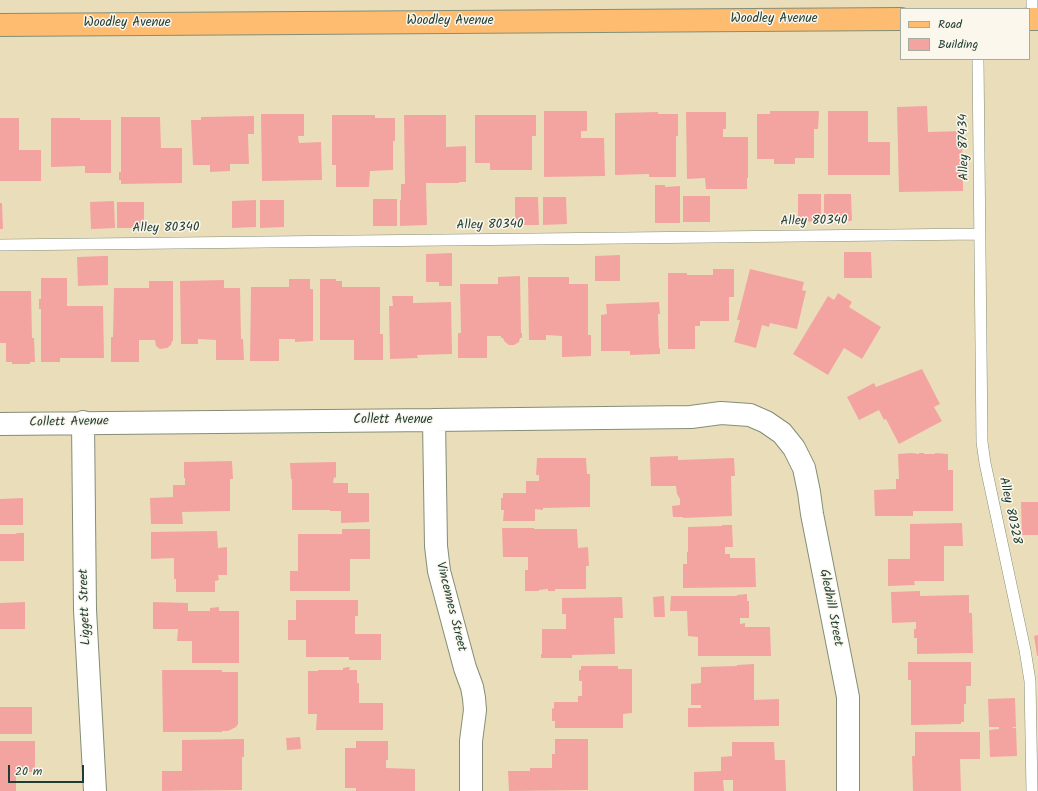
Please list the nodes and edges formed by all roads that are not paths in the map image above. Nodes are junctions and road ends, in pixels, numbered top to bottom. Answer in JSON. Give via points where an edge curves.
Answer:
{"nodes":[{"id":1,"x":900,"y":19,"type":"edge"},
{"id":2,"x":0,"y":24,"type":"edge"},
{"id":3,"x":978,"y":60,"type":"edge"},
{"id":4,"x":980,"y":234,"type":"junction"},
{"id":5,"x":0,"y":245,"type":"edge"},
{"id":6,"x":434,"y":420,"type":"junction"},
{"id":7,"x":83,"y":422,"type":"junction"},
{"id":8,"x":0,"y":424,"type":"edge"},
{"id":9,"x":782,"y":433,"type":"joint"},
{"id":10,"x":95,"y":791,"type":"edge"},
{"id":11,"x":471,"y":791,"type":"edge"},
{"id":12,"x":848,"y":791,"type":"edge"},
{"id":13,"x":1032,"y":791,"type":"edge"}],
"edges":[{"from":1,"to":2,"type":"main road","name":"Woodley Avenue"},
{"from":3,"to":4,"type":"lane","name":"Alley 87434"},
{"from":4,"to":5,"type":"lane","name":"Alley 80340"},
{"from":4,"to":13,"type":"lane","name":"Alley 80328","via":[[984,463],[1030,681]]},
{"from":6,"to":7,"type":"street","name":"Collett Avenue"},
{"from":6,"to":9,"type":"street","name":"Collett Avenue","via":[[691,417],[721,413],[750,415]]},
{"from":6,"to":11,"type":"street","name":"Vincennes Street","via":[[436,546],[439,571],[474,698]]},
{"from":7,"to":8,"type":"street","name":"Collett Avenue"},
{"from":7,"to":10,"type":"street","name":"Liggett Street","via":[[85,610]]},
{"from":9,"to":12,"type":"street","name":"Gledhill Street","via":[[794,448],[804,468],[848,697]]}]}
